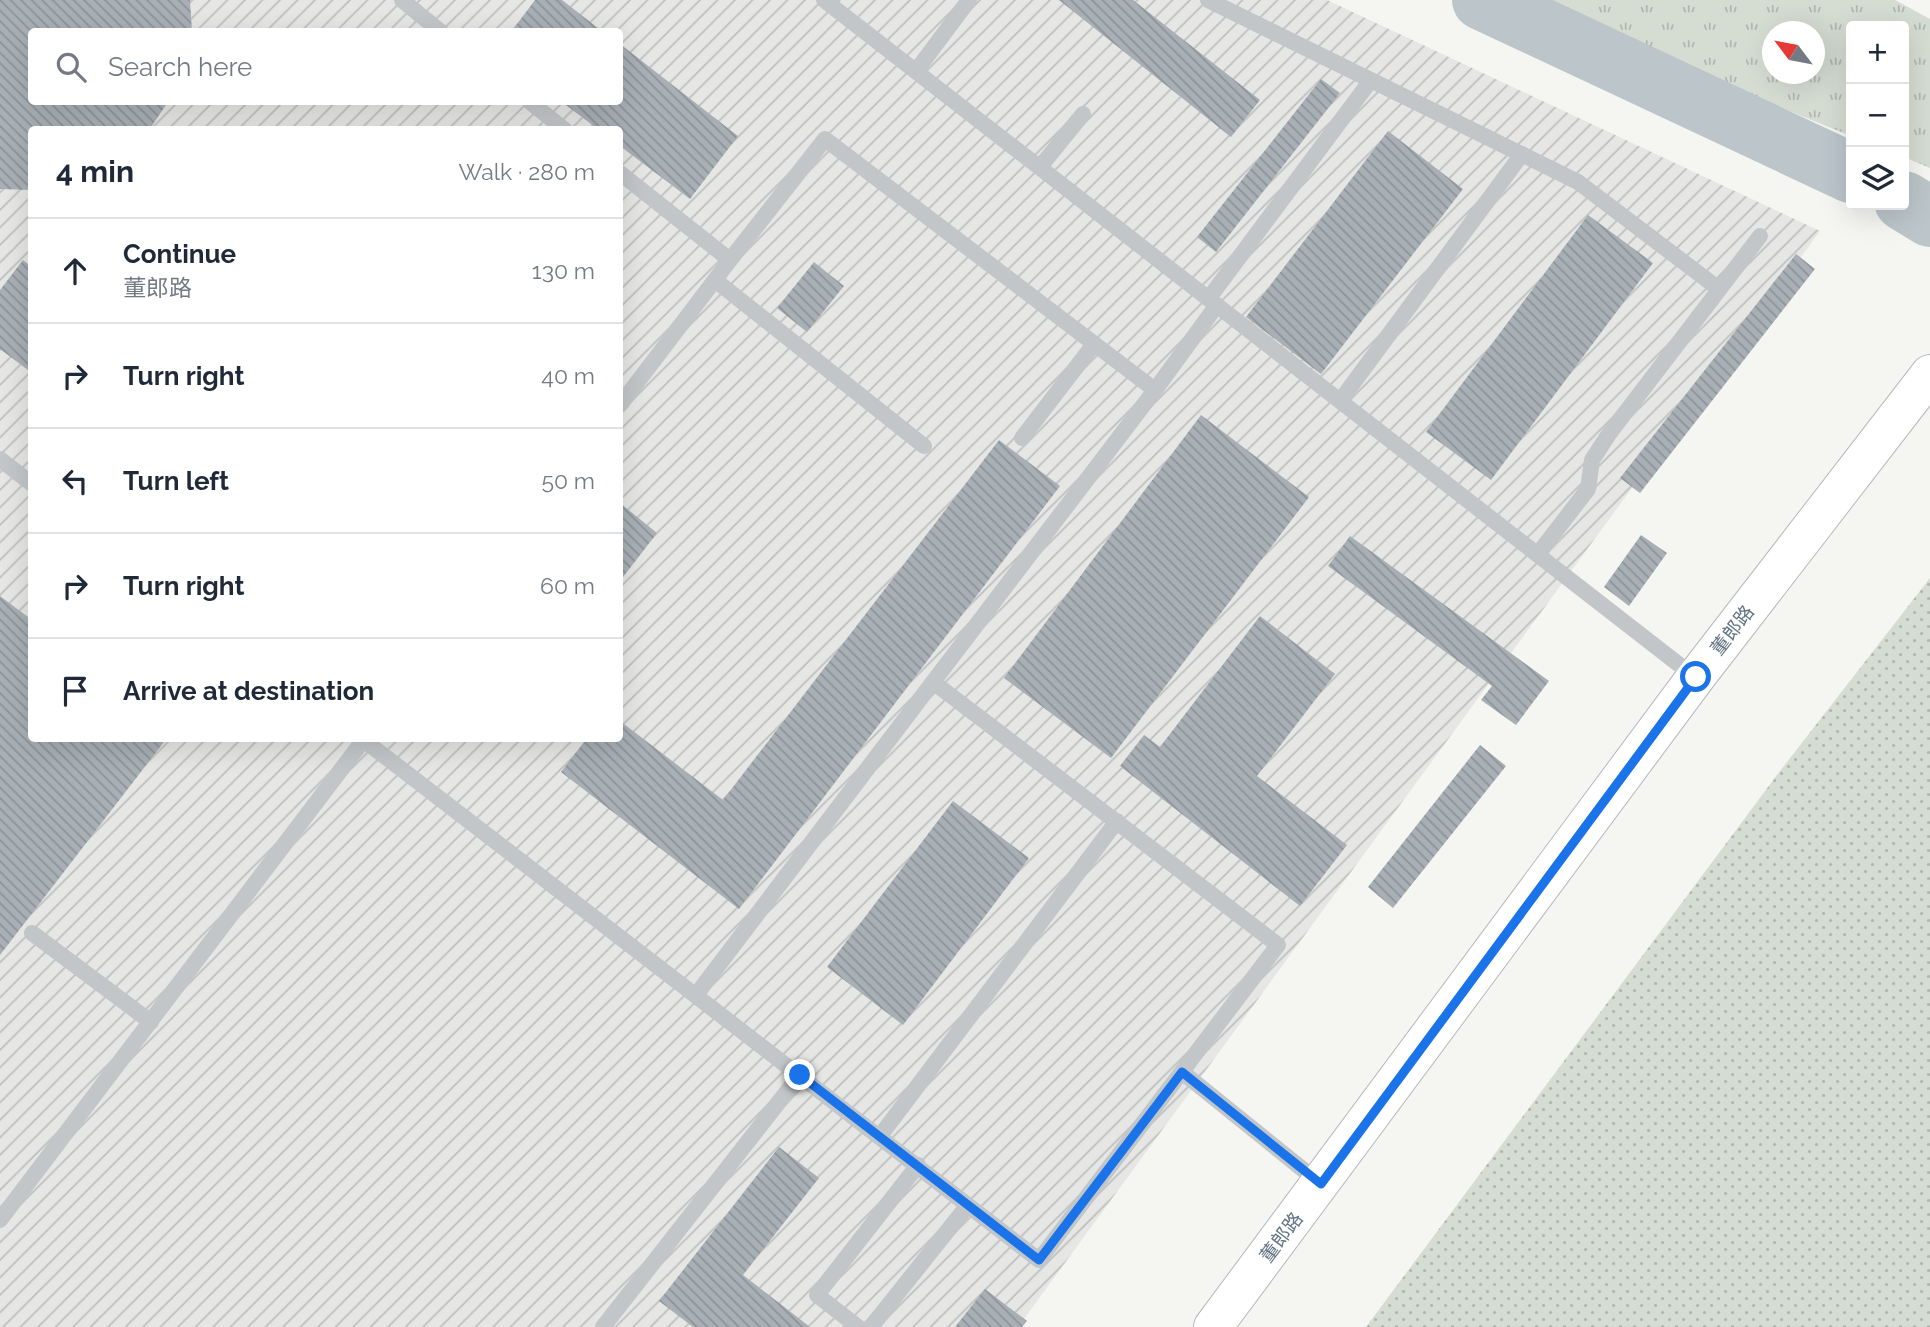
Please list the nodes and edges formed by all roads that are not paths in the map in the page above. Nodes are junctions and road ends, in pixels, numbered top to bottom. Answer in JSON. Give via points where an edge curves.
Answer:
{"nodes":[{"id":1,"x":402,"y":0,"type":"edge"},
{"id":2,"x":824,"y":0,"type":"edge"},
{"id":3,"x":969,"y":0,"type":"edge"},
{"id":4,"x":1208,"y":0,"type":"edge"},
{"id":5,"x":436,"y":28,"type":"edge"},
{"id":6,"x":916,"y":71,"type":"junction"},
{"id":7,"x":1371,"y":80,"type":"junction"},
{"id":8,"x":534,"y":105,"type":"edge"},
{"id":9,"x":1083,"y":114,"type":"dead end"},
{"id":10,"x":560,"y":126,"type":"edge"},
{"id":11,"x":1522,"y":154,"type":"junction"},
{"id":12,"x":1040,"y":167,"type":"junction"},
{"id":13,"x":623,"y":175,"type":"edge"},
{"id":14,"x":1760,"y":236,"type":"dead end"},
{"id":15,"x":730,"y":260,"type":"junction"},
{"id":16,"x":715,"y":280,"type":"junction"},
{"id":17,"x":1719,"y":289,"type":"junction"},
{"id":18,"x":1213,"y":301,"type":"junction"},
{"id":19,"x":1094,"y":344,"type":"junction"},
{"id":20,"x":1930,"y":374,"type":"edge"},
{"id":21,"x":1155,"y":390,"type":"junction"},
{"id":22,"x":623,"y":401,"type":"edge"},
{"id":23,"x":1340,"y":401,"type":"junction"},
{"id":24,"x":1021,"y":439,"type":"dead end"},
{"id":25,"x":924,"y":446,"type":"dead end"},
{"id":26,"x":0,"y":459,"type":"edge"},
{"id":27,"x":28,"y":481,"type":"edge"},
{"id":28,"x":1538,"y":554,"type":"junction"},
{"id":29,"x":1696,"y":677,"type":"junction"},
{"id":30,"x":933,"y":682,"type":"junction"},
{"id":31,"x":361,"y":742,"type":"edge"},
{"id":32,"x":367,"y":742,"type":"edge"},
{"id":33,"x":1117,"y":821,"type":"junction"},
{"id":34,"x":32,"y":933,"type":"dead end"},
{"id":35,"x":696,"y":995,"type":"junction"},
{"id":36,"x":151,"y":1022,"type":"junction"},
{"id":37,"x":1182,"y":1072,"type":"junction"},
{"id":38,"x":800,"y":1075,"type":"junction"},
{"id":39,"x":880,"y":1136,"type":"junction"},
{"id":40,"x":918,"y":1166,"type":"junction"},
{"id":41,"x":1321,"y":1184,"type":"junction"},
{"id":42,"x":968,"y":1205,"type":"junction"},
{"id":43,"x":0,"y":1220,"type":"edge"},
{"id":44,"x":603,"y":1327,"type":"edge"},
{"id":45,"x":858,"y":1327,"type":"edge"},
{"id":46,"x":872,"y":1327,"type":"edge"},
{"id":47,"x":1213,"y":1327,"type":"edge"}],
"edges":[{"from":1,"to":5,"type":"lane"},
{"from":2,"to":6,"type":"lane"},
{"from":3,"to":6,"type":"lane"},
{"from":4,"to":7,"type":"lane"},
{"from":6,"to":12,"type":"lane"},
{"from":7,"to":11,"type":"lane"},
{"from":7,"to":18,"type":"lane"},
{"from":8,"to":10,"type":"lane"},
{"from":9,"to":12,"type":"lane"},
{"from":11,"to":17,"type":"lane","via":[[1578,182]]},
{"from":11,"to":23,"type":"lane"},
{"from":12,"to":18,"type":"lane"},
{"from":13,"to":15,"type":"lane"},
{"from":14,"to":17,"type":"lane"},
{"from":15,"to":16,"type":"lane"},
{"from":15,"to":19,"type":"lane","via":[[825,139]]},
{"from":16,"to":22,"type":"lane"},
{"from":16,"to":25,"type":"lane"},
{"from":17,"to":28,"type":"lane","via":[[1609,434],[1592,460],[1588,489]]},
{"from":18,"to":21,"type":"lane"},
{"from":18,"to":23,"type":"lane"},
{"from":19,"to":21,"type":"lane"},
{"from":19,"to":24,"type":"lane"},
{"from":20,"to":29,"type":"main road","name":"董郎路"},
{"from":21,"to":30,"type":"lane"},
{"from":23,"to":28,"type":"lane"},
{"from":26,"to":27,"type":"lane"},
{"from":28,"to":29,"type":"lane"},
{"from":29,"to":41,"type":"main road","name":"董郎路"},
{"from":30,"to":33,"type":"lane"},
{"from":30,"to":35,"type":"lane"},
{"from":31,"to":36,"type":"lane"},
{"from":32,"to":35,"type":"lane"},
{"from":33,"to":37,"type":"lane","via":[[1278,945]]},
{"from":33,"to":39,"type":"lane"},
{"from":34,"to":36,"type":"lane"},
{"from":35,"to":38,"type":"lane"},
{"from":36,"to":43,"type":"lane"},
{"from":37,"to":41,"type":"lane"},
{"from":37,"to":42,"type":"lane","via":[[1039,1260]]},
{"from":38,"to":39,"type":"lane"},
{"from":38,"to":44,"type":"lane"},
{"from":39,"to":40,"type":"lane"},
{"from":40,"to":42,"type":"lane"},
{"from":40,"to":45,"type":"lane","via":[[817,1294]]},
{"from":41,"to":47,"type":"main road","name":"董郎路"},
{"from":42,"to":46,"type":"lane"}]}
